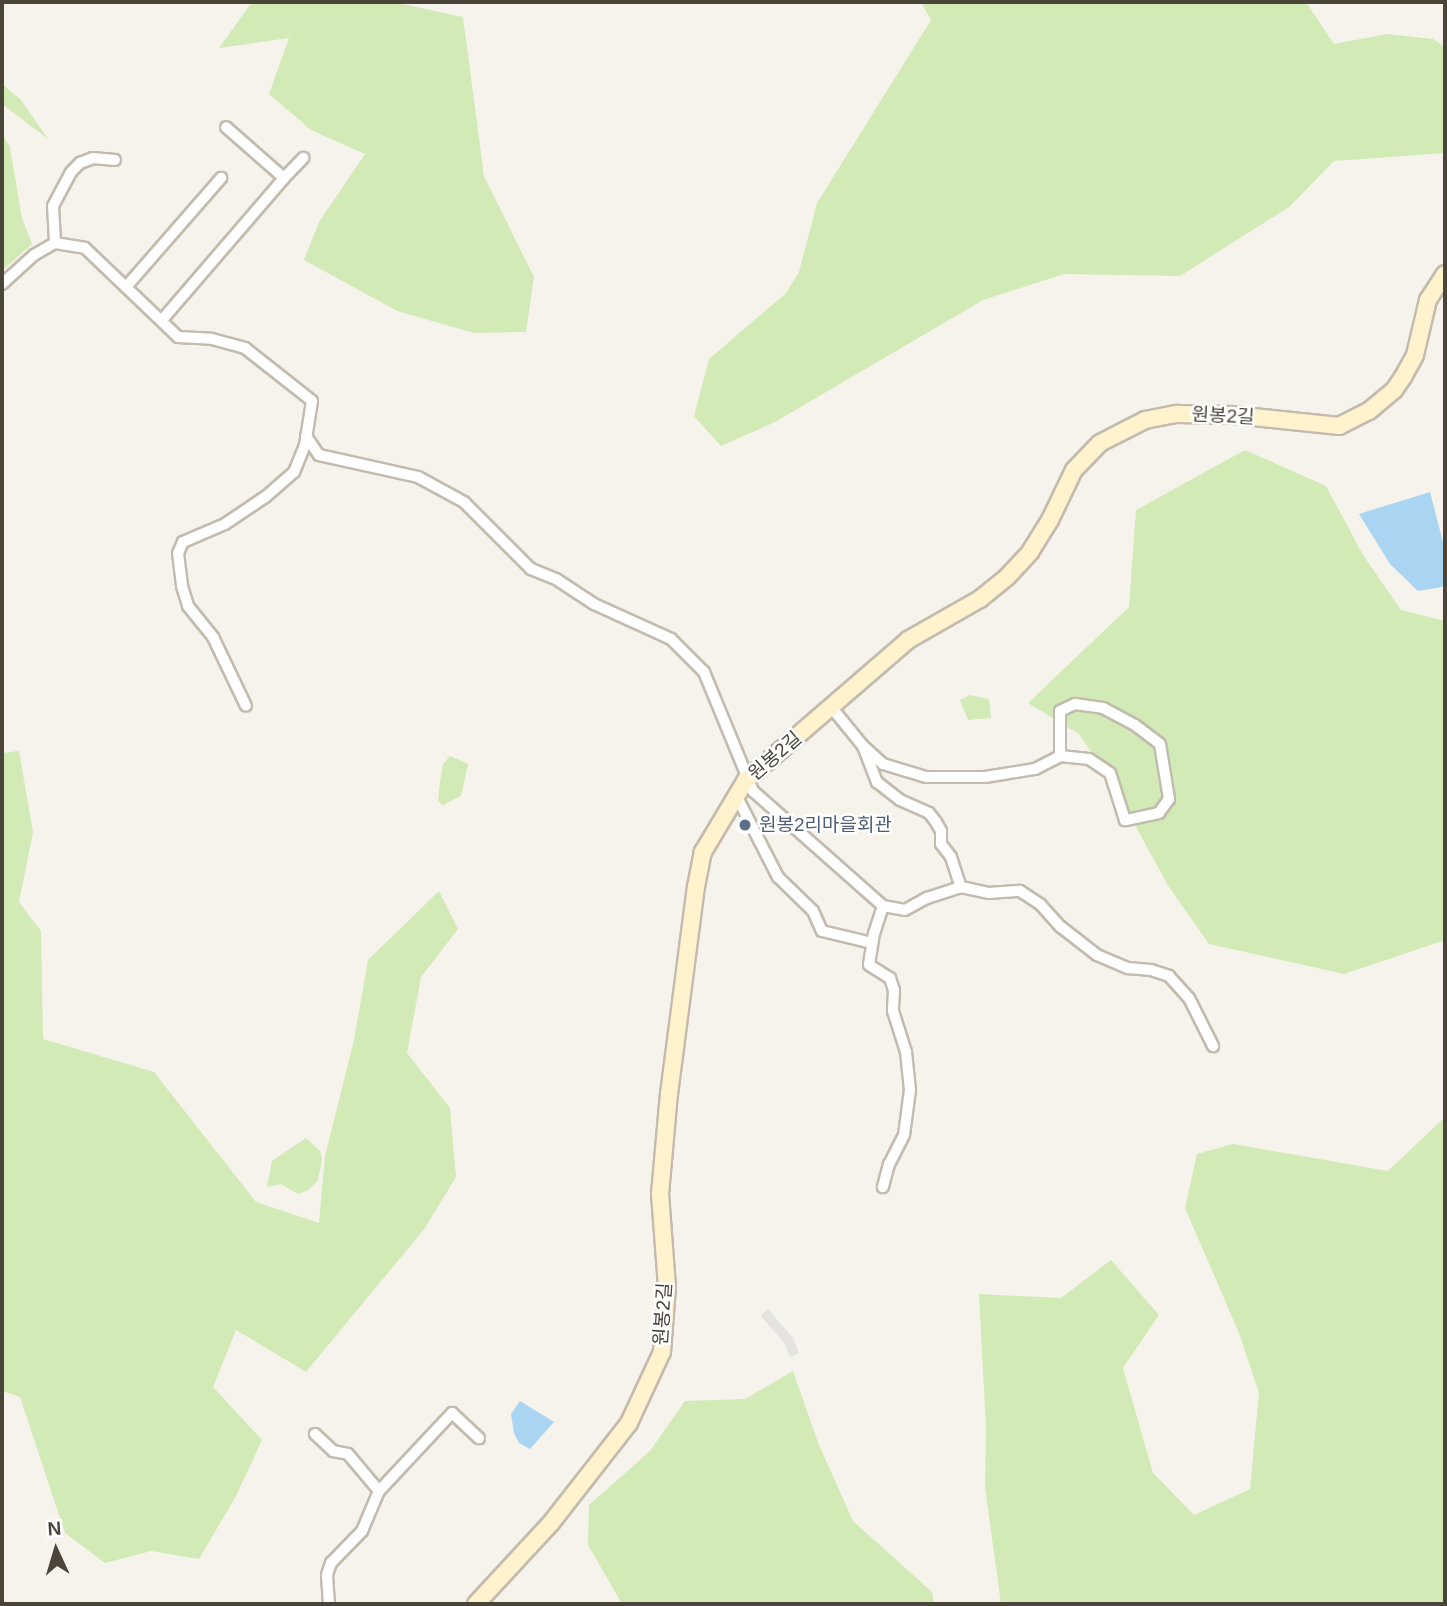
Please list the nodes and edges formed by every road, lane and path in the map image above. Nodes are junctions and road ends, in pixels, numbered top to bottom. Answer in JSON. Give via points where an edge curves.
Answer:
{"nodes":[{"id":1,"x":226,"y":127,"type":"dead end"},
{"id":2,"x":303,"y":158,"type":"dead end"},
{"id":3,"x":115,"y":160,"type":"dead end"},
{"id":4,"x":221,"y":178,"type":"dead end"},
{"id":5,"x":284,"y":178,"type":"junction"},
{"id":6,"x":55,"y":243,"type":"junction"},
{"id":7,"x":1445,"y":274,"type":"edge"},
{"id":8,"x":2,"y":285,"type":"edge"},
{"id":9,"x":126,"y":287,"type":"junction"},
{"id":10,"x":162,"y":320,"type":"junction"},
{"id":11,"x":306,"y":436,"type":"junction"},
{"id":12,"x":246,"y":706,"type":"dead end"},
{"id":13,"x":832,"y":708,"type":"junction"},
{"id":14,"x":863,"y":746,"type":"junction"},
{"id":15,"x":1060,"y":756,"type":"junction"},
{"id":16,"x":746,"y":780,"type":"junction"},
{"id":17,"x":737,"y":797,"type":"junction"},
{"id":18,"x":961,"y":887,"type":"junction"},
{"id":19,"x":883,"y":906,"type":"junction"},
{"id":20,"x":872,"y":943,"type":"junction"},
{"id":21,"x":1213,"y":1046,"type":"dead end"},
{"id":22,"x":883,"y":1187,"type":"dead end"},
{"id":23,"x":315,"y":1434,"type":"dead end"},
{"id":24,"x":480,"y":1438,"type":"dead end"},
{"id":25,"x":379,"y":1490,"type":"junction"},
{"id":26,"x":329,"y":1604,"type":"edge"},
{"id":27,"x":476,"y":1604,"type":"edge"}],
"edges":[{"from":1,"to":5,"type":"street"},
{"from":2,"to":5,"type":"street"},
{"from":3,"to":6,"type":"street","via":[[93,158],[71,172],[54,206]]},
{"from":4,"to":9,"type":"street"},
{"from":5,"to":10,"type":"street"},
{"from":6,"to":8,"type":"street"},
{"from":6,"to":9,"type":"street","via":[[85,248]]},
{"from":7,"to":13,"type":"main road","name":"원봉2길","via":[[1429,300],[1415,355],[1403,377],[1369,411],[1339,426],[1177,414],[1145,420],[1119,432],[1086,455],[1074,470],[1050,520],[1008,576],[981,599],[908,640]]},
{"from":9,"to":10,"type":"street"},
{"from":10,"to":11,"type":"street","via":[[178,337],[212,339],[245,348],[296,387],[312,401]]},
{"from":11,"to":12,"type":"street","via":[[294,472],[225,524],[183,542],[178,553],[188,606],[213,637]]},
{"from":11,"to":16,"type":"street","via":[[319,455],[418,477],[438,487],[464,502],[531,569],[671,639],[704,673]]},
{"from":13,"to":14,"type":"street"},
{"from":13,"to":16,"type":"main road","name":"원봉2길"},
{"from":14,"to":15,"type":"street","via":[[883,764],[926,777],[1035,769]]},
{"from":14,"to":18,"type":"street","via":[[877,782],[900,800],[929,813],[936,822]]},
{"from":15,"to":15,"type":"street","via":[[1060,711],[1075,704],[1103,708],[1135,724],[1160,744],[1169,799],[1159,813],[1125,820],[1110,773],[1089,759]]},
{"from":16,"to":17,"type":"main road","name":"원봉2길"},
{"from":16,"to":19,"type":"street","via":[[764,804]]},
{"from":17,"to":20,"type":"street","via":[[778,877],[813,911],[822,931]]},
{"from":17,"to":27,"type":"main road","name":"원봉2길","via":[[703,852],[691,926],[660,1194],[667,1287],[662,1352],[629,1423],[551,1524]]},
{"from":18,"to":19,"type":"street","via":[[905,910]]},
{"from":18,"to":21,"type":"street","via":[[989,893],[1020,891],[1097,955],[1128,968],[1169,976],[1189,998]]},
{"from":19,"to":20,"type":"street"},
{"from":20,"to":22,"type":"street","via":[[869,965],[890,978],[894,990],[893,1011],[906,1052],[910,1090],[904,1135]]},
{"from":23,"to":25,"type":"street","via":[[333,1451],[348,1454]]},
{"from":24,"to":25,"type":"street","via":[[452,1413]]},
{"from":25,"to":26,"type":"street","via":[[362,1531],[331,1563]]}]}
